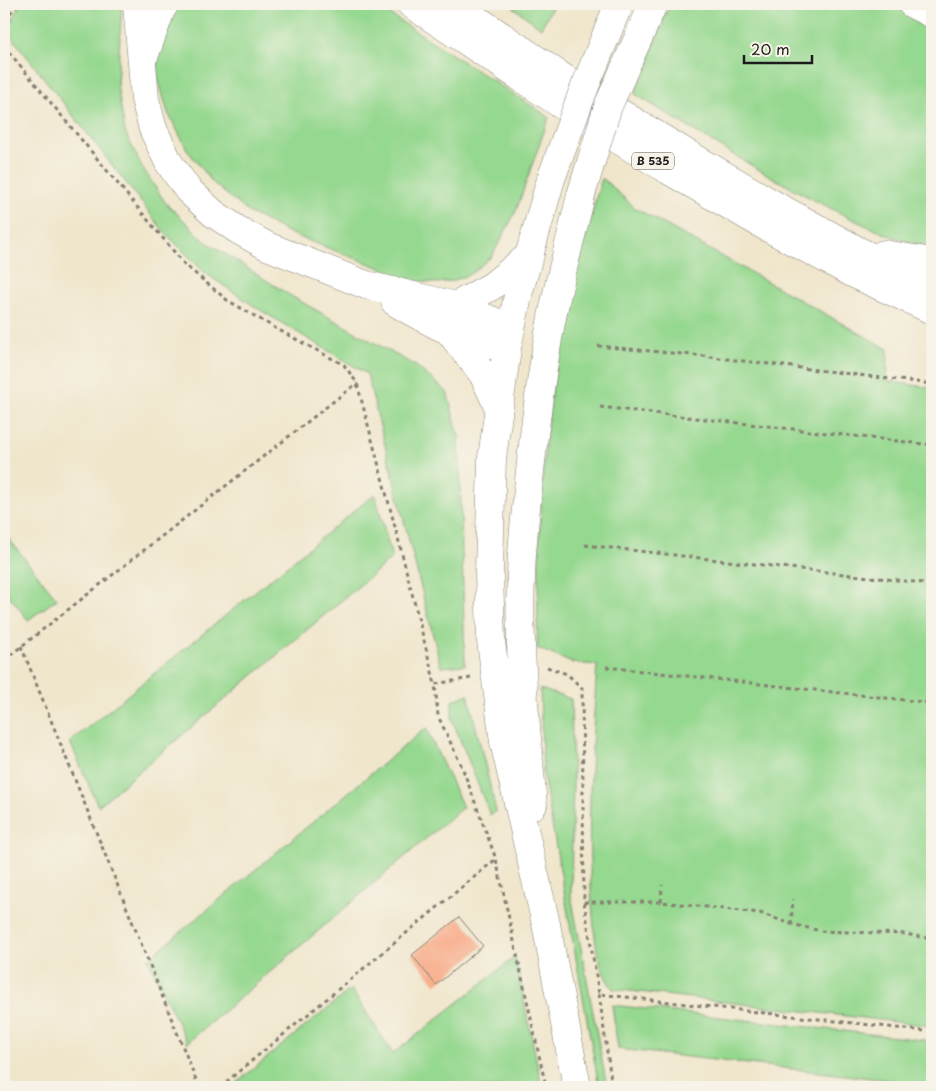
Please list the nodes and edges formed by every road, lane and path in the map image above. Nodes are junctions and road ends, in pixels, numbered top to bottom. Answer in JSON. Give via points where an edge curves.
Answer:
{"nodes":[{"id":1,"x":19,"y":4,"type":"edge"},
{"id":2,"x":137,"y":4,"type":"edge"},
{"id":3,"x":166,"y":4,"type":"edge"},
{"id":4,"x":411,"y":4,"type":"edge"},
{"id":5,"x":454,"y":4,"type":"edge"},
{"id":6,"x":912,"y":4,"type":"edge"},
{"id":7,"x":618,"y":7,"type":"edge"},
{"id":8,"x":649,"y":14,"type":"edge"},
{"id":9,"x":932,"y":14,"type":"edge"},
{"id":10,"x":4,"y":19,"type":"edge"},
{"id":11,"x":4,"y":46,"type":"edge"},
{"id":12,"x":142,"y":65,"type":"junction"},
{"id":13,"x":858,"y":250,"type":"junction"},
{"id":14,"x":530,"y":255,"type":"junction"},
{"id":15,"x":932,"y":262,"type":"edge"},
{"id":16,"x":932,"y":287,"type":"edge"},
{"id":17,"x":932,"y":310,"type":"edge"},
{"id":18,"x":453,"y":319,"type":"junction"},
{"id":19,"x":509,"y":338,"type":"junction"},
{"id":20,"x":598,"y":346,"type":"dead end"},
{"id":21,"x":547,"y":348,"type":"junction"},
{"id":22,"x":357,"y":383,"type":"junction"},
{"id":23,"x":932,"y":384,"type":"edge"},
{"id":24,"x":498,"y":406,"type":"junction"},
{"id":25,"x":600,"y":407,"type":"dead end"},
{"id":26,"x":932,"y":445,"type":"edge"},
{"id":27,"x":584,"y":545,"type":"dead end"},
{"id":28,"x":932,"y":584,"type":"edge"},
{"id":29,"x":21,"y":646,"type":"junction"},
{"id":30,"x":4,"y":660,"type":"edge"},
{"id":31,"x":544,"y":667,"type":"dead end"},
{"id":32,"x":606,"y":667,"type":"dead end"},
{"id":33,"x":466,"y":679,"type":"dead end"},
{"id":34,"x":435,"y":684,"type":"junction"},
{"id":35,"x":932,"y":703,"type":"edge"},
{"id":36,"x":496,"y":860,"type":"junction"},
{"id":37,"x":662,"y":885,"type":"dead end"},
{"id":38,"x":793,"y":899,"type":"dead end"},
{"id":39,"x":584,"y":902,"type":"junction"},
{"id":40,"x":661,"y":902,"type":"junction"},
{"id":41,"x":546,"y":924,"type":"junction"},
{"id":42,"x":791,"y":924,"type":"junction"},
{"id":43,"x":932,"y":939,"type":"edge"},
{"id":44,"x":599,"y":994,"type":"junction"},
{"id":45,"x":932,"y":1032,"type":"edge"},
{"id":46,"x":199,"y":1087,"type":"edge"},
{"id":47,"x":220,"y":1087,"type":"edge"},
{"id":48,"x":546,"y":1087,"type":"edge"},
{"id":49,"x":577,"y":1087,"type":"edge"},
{"id":50,"x":612,"y":1087,"type":"edge"}],
"edges":[{"from":1,"to":10,"type":"path"},
{"from":2,"to":12,"type":"main road"},
{"from":3,"to":12,"type":"main road"},
{"from":4,"to":17,"type":"main road","number":"B 535","via":[[565,107],[668,170],[850,272]]},
{"from":5,"to":13,"type":"main road","number":"B 535","via":[[577,87],[773,204]]},
{"from":6,"to":9,"type":"main road"},
{"from":7,"to":14,"type":"main road","bridge":true,"via":[[551,179]]},
{"from":8,"to":21,"type":"main road","bridge":true,"via":[[608,106],[581,195]]},
{"from":11,"to":22,"type":"path","via":[[185,265],[227,300],[344,365]]},
{"from":12,"to":18,"type":"main road","via":[[145,99],[153,128],[169,163],[188,190],[213,213],[268,246]]},
{"from":13,"to":15,"type":"main road"},
{"from":13,"to":16,"type":"main road","number":"B 535"},
{"from":14,"to":18,"type":"main road"},
{"from":14,"to":19,"type":"main road"},
{"from":18,"to":19,"type":"main road"},
{"from":18,"to":24,"type":"main road"},
{"from":19,"to":21,"type":"main road"},
{"from":19,"to":24,"type":"main road"},
{"from":20,"to":23,"type":"path"},
{"from":21,"to":41,"type":"main road","via":[[525,512],[520,640]]},
{"from":22,"to":29,"type":"path"},
{"from":22,"to":34,"type":"path"},
{"from":24,"to":41,"type":"main road","via":[[492,458],[488,572],[491,641],[504,742]]},
{"from":25,"to":26,"type":"path"},
{"from":27,"to":28,"type":"path"},
{"from":29,"to":30,"type":"path"},
{"from":29,"to":46,"type":"path"},
{"from":31,"to":39,"type":"path","via":[[567,674],[582,688]]},
{"from":32,"to":35,"type":"path"},
{"from":33,"to":34,"type":"path"},
{"from":34,"to":36,"type":"path","via":[[438,716],[462,767]]},
{"from":36,"to":47,"type":"path"},
{"from":36,"to":48,"type":"path"},
{"from":37,"to":40,"type":"path"},
{"from":38,"to":42,"type":"path"},
{"from":39,"to":40,"type":"path"},
{"from":39,"to":44,"type":"path"},
{"from":40,"to":42,"type":"path","via":[[760,913]]},
{"from":41,"to":49,"type":"main road"},
{"from":42,"to":43,"type":"path","via":[[821,931],[905,934]]},
{"from":44,"to":45,"type":"path"},
{"from":44,"to":50,"type":"path"}]}
